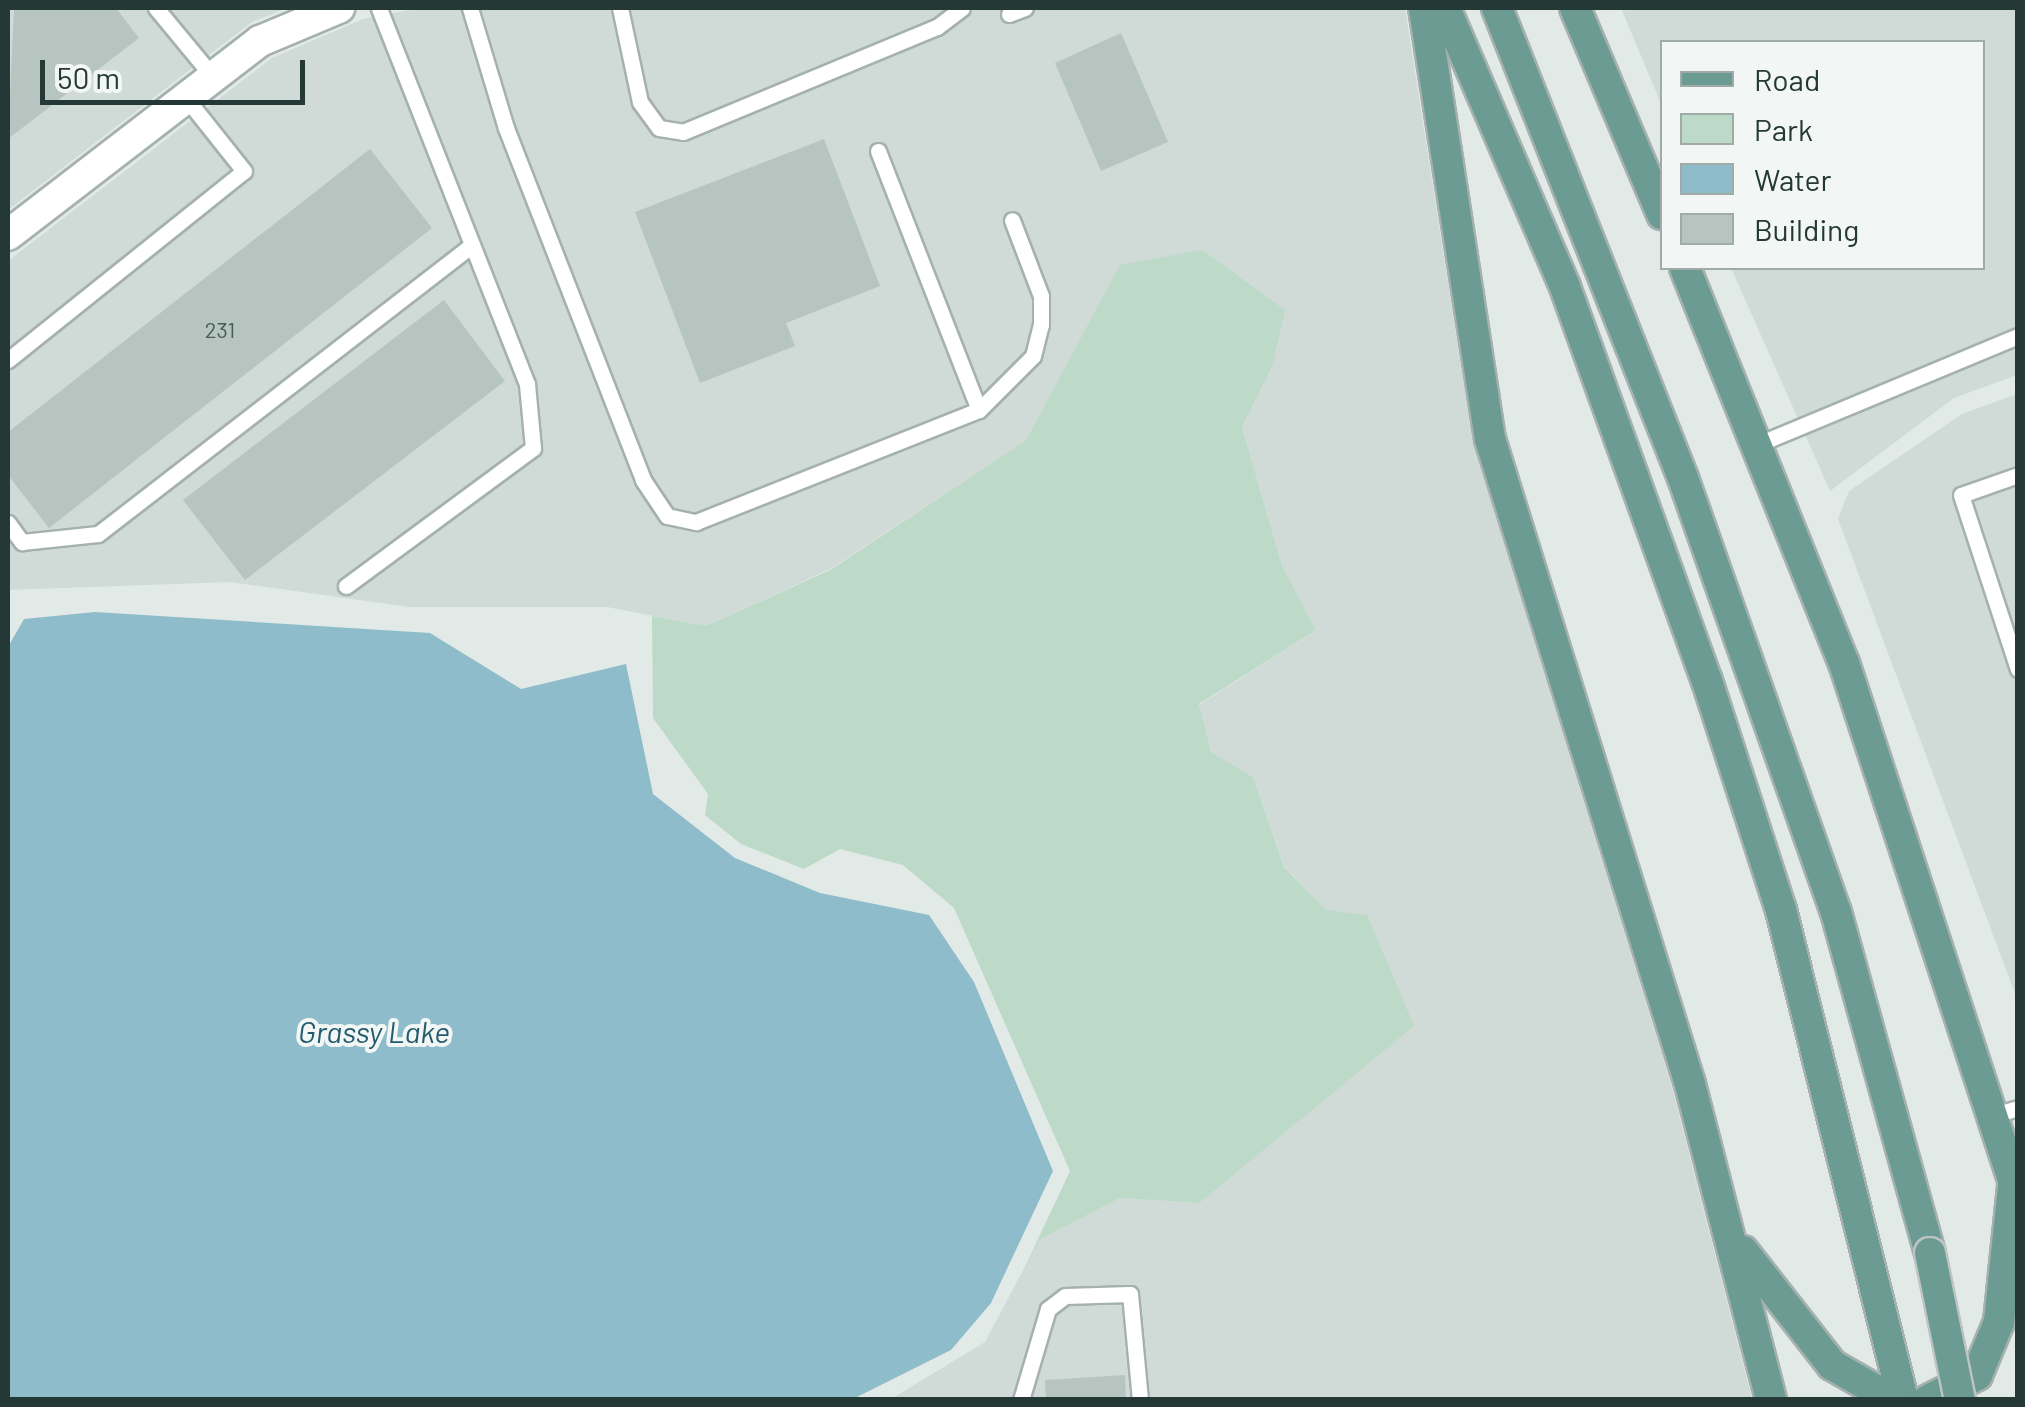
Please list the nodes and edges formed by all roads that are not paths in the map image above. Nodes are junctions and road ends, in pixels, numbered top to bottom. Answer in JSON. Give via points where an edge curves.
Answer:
{"nodes":[{"id":1,"x":156,"y":8,"type":"edge"},
{"id":2,"x":339,"y":8,"type":"edge"},
{"id":3,"x":380,"y":8,"type":"edge"},
{"id":4,"x":470,"y":8,"type":"edge"},
{"id":5,"x":620,"y":8,"type":"edge"},
{"id":6,"x":962,"y":8,"type":"edge"},
{"id":7,"x":1025,"y":8,"type":"edge"},
{"id":8,"x":1424,"y":8,"type":"edge"},
{"id":9,"x":1444,"y":8,"type":"edge"},
{"id":10,"x":1497,"y":8,"type":"edge"},
{"id":11,"x":1576,"y":8,"type":"edge"},
{"id":12,"x":1009,"y":14,"type":"dead end"},
{"id":13,"x":212,"y":78,"type":"junction"},
{"id":14,"x":186,"y":98,"type":"junction"},
{"id":15,"x":878,"y":151,"type":"dead end"},
{"id":16,"x":1660,"y":209,"type":"edge"},
{"id":17,"x":1012,"y":220,"type":"dead end"},
{"id":18,"x":8,"y":235,"type":"edge"},
{"id":19,"x":470,"y":246,"type":"junction"},
{"id":20,"x":1685,"y":270,"type":"edge"},
{"id":21,"x":2018,"y":336,"type":"edge"},
{"id":22,"x":8,"y":360,"type":"edge"},
{"id":23,"x":979,"y":410,"type":"junction"},
{"id":24,"x":1756,"y":445,"type":"junction"},
{"id":25,"x":2018,"y":475,"type":"edge"},
{"id":26,"x":8,"y":522,"type":"edge"},
{"id":27,"x":346,"y":586,"type":"dead end"},
{"id":28,"x":2018,"y":669,"type":"edge"},
{"id":29,"x":2006,"y":1111,"type":"edge"},
{"id":30,"x":2016,"y":1187,"type":"edge"},
{"id":31,"x":1728,"y":1227,"type":"junction"},
{"id":32,"x":1021,"y":1400,"type":"edge"},
{"id":33,"x":1140,"y":1400,"type":"edge"},
{"id":34,"x":1771,"y":1400,"type":"edge"},
{"id":35,"x":1893,"y":1400,"type":"edge"},
{"id":36,"x":1904,"y":1400,"type":"edge"},
{"id":37,"x":1928,"y":1400,"type":"edge"},
{"id":38,"x":1960,"y":1400,"type":"edge"}],
"edges":[{"from":1,"to":13,"type":"lane"},
{"from":2,"to":13,"type":"street","via":[[260,41]]},
{"from":3,"to":19,"type":"lane"},
{"from":4,"to":23,"type":"lane","via":[[513,147],[643,480],[668,516],[696,522]]},
{"from":5,"to":6,"type":"lane","via":[[640,102],[660,128],[683,132],[937,28]]},
{"from":7,"to":12,"type":"lane"},
{"from":8,"to":31,"type":"main road","via":[[1490,439]]},
{"from":9,"to":36,"type":"main road","via":[[1565,287],[1707,681],[1781,910],[1877,1267]]},
{"from":10,"to":38,"type":"main road","bridge":true,"via":[[1683,478],[1836,912],[1930,1252]]},
{"from":11,"to":16,"type":"main road"},
{"from":13,"to":14,"type":"street"},
{"from":14,"to":18,"type":"street"},
{"from":14,"to":22,"type":"lane","via":[[244,171]]},
{"from":15,"to":23,"type":"lane"},
{"from":17,"to":23,"type":"lane","via":[[1040,296],[1041,325],[1033,356]]},
{"from":19,"to":26,"type":"lane","via":[[98,534],[22,542]]},
{"from":19,"to":27,"type":"lane","via":[[527,384],[533,448]]},
{"from":20,"to":24,"type":"main road"},
{"from":21,"to":24,"type":"lane"},
{"from":24,"to":29,"type":"main road","via":[[1844,662]]},
{"from":25,"to":28,"type":"lane","via":[[1961,495]]},
{"from":29,"to":30,"type":"main road"},
{"from":30,"to":37,"type":"main road","via":[[2000,1322],[1977,1376]]},
{"from":31,"to":34,"type":"main road"},
{"from":31,"to":35,"type":"main road","via":[[1779,1307],[1832,1365]]},
{"from":32,"to":33,"type":"lane","via":[[1048,1309],[1065,1296],[1130,1294]]}]}
